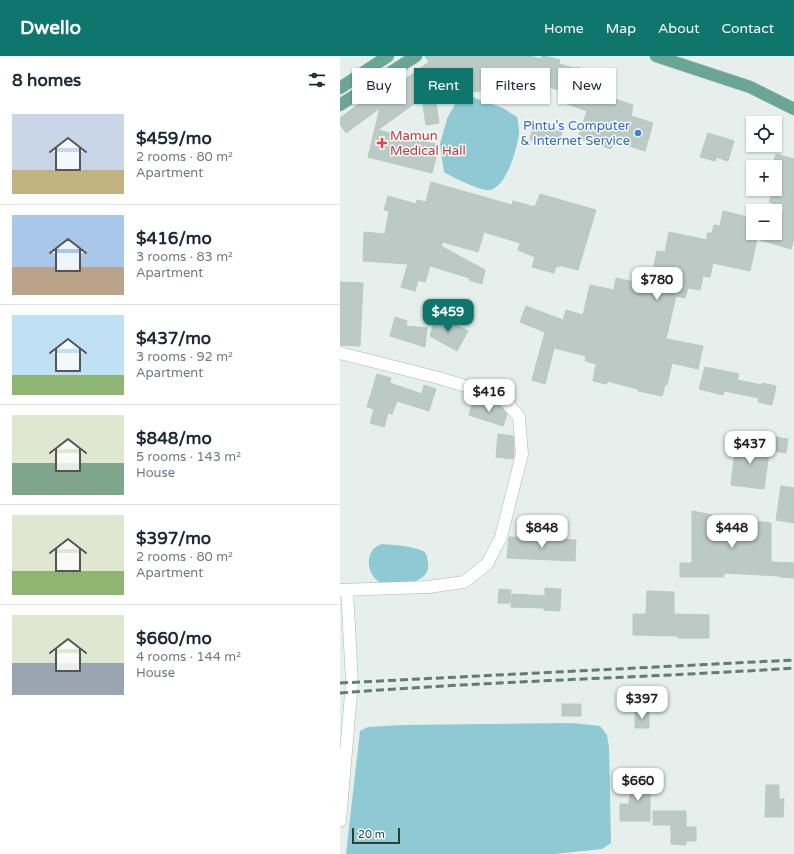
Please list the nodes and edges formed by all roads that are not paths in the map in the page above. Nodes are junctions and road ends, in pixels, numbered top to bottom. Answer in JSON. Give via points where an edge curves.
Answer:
{"nodes":[{"id":1,"x":388,"y":56,"type":"edge"},
{"id":2,"x":416,"y":56,"type":"edge"},
{"id":3,"x":656,"y":56,"type":"edge"},
{"id":4,"x":340,"y":88,"type":"edge"},
{"id":5,"x":340,"y":105,"type":"edge"},
{"id":6,"x":794,"y":110,"type":"edge"},
{"id":7,"x":340,"y":353,"type":"edge"},
{"id":8,"x":343,"y":590,"type":"edge"},
{"id":9,"x":340,"y":821,"type":"edge"}],
"edges":[{"from":1,"to":4,"type":"main road"},
{"from":2,"to":5,"type":"main road"},
{"from":3,"to":6,"type":"main road","via":[[750,87]]},
{"from":7,"to":8,"type":"street","via":[[502,397],[519,417],[522,454],[500,538],[488,564],[464,582],[428,587]]},
{"from":8,"to":9,"type":"street","via":[[352,682]]}]}
